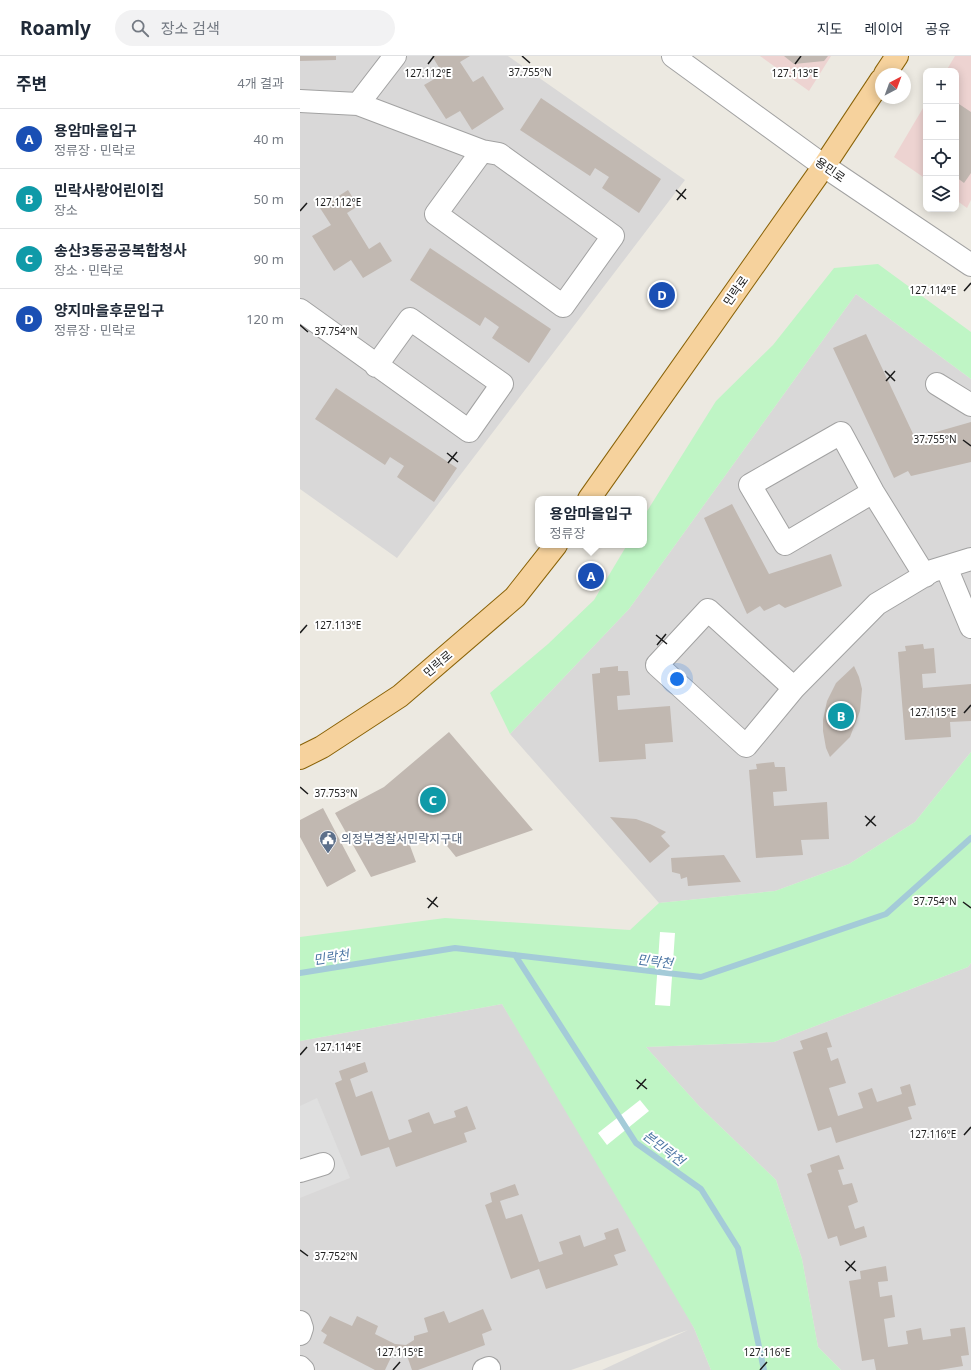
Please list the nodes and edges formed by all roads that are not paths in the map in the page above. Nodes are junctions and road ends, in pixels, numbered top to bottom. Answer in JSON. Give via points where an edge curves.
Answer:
{"nodes":[{"id":1,"x":395,"y":56,"type":"edge"},
{"id":2,"x":673,"y":56,"type":"edge"},
{"id":3,"x":897,"y":56,"type":"edge"},
{"id":4,"x":698,"y":63,"type":"edge"},
{"id":5,"x":889,"y":68,"type":"edge"},
{"id":6,"x":875,"y":89,"type":"edge"},
{"id":7,"x":300,"y":101,"type":"edge"},
{"id":8,"x":358,"y":104,"type":"junction"},
{"id":9,"x":482,"y":151,"type":"junction"},
{"id":10,"x":824,"y":166,"type":"junction"},
{"id":11,"x":968,"y":257,"type":"edge"},
{"id":12,"x":300,"y":310,"type":"edge"},
{"id":13,"x":376,"y":366,"type":"junction"},
{"id":14,"x":937,"y":384,"type":"dead end"},
{"id":15,"x":971,"y":405,"type":"edge"},
{"id":16,"x":873,"y":492,"type":"junction"},
{"id":17,"x":591,"y":496,"type":"edge"},
{"id":18,"x":554,"y":548,"type":"edge"},
{"id":19,"x":971,"y":559,"type":"edge"},
{"id":20,"x":946,"y":567,"type":"junction"},
{"id":21,"x":925,"y":576,"type":"junction"},
{"id":22,"x":969,"y":615,"type":"edge"},
{"id":23,"x":794,"y":688,"type":"junction"},
{"id":24,"x":300,"y":758,"type":"edge"},
{"id":25,"x":323,"y":1164,"type":"dead end"},
{"id":26,"x":300,"y":1171,"type":"edge"},
{"id":27,"x":300,"y":1322,"type":"edge"},
{"id":28,"x":300,"y":1334,"type":"edge"},
{"id":29,"x":300,"y":1367,"type":"edge"},
{"id":30,"x":304,"y":1370,"type":"edge"}],
"edges":[{"from":1,"to":8,"type":"street"},
{"from":2,"to":4,"type":"street","name":"용민로"},
{"from":3,"to":5,"type":"main road"},
{"from":4,"to":10,"type":"street","name":"용민로"},
{"from":6,"to":10,"type":"main road","name":"민락로"},
{"from":7,"to":8,"type":"street"},
{"from":8,"to":9,"type":"street"},
{"from":9,"to":9,"type":"street","via":[[499,154],[613,236],[563,306],[436,214]]},
{"from":10,"to":11,"type":"street","name":"용민로"},
{"from":10,"to":17,"type":"main road","name":"민락로"},
{"from":12,"to":13,"type":"street"},
{"from":13,"to":13,"type":"street","via":[[469,431],[502,384],[410,318]]},
{"from":14,"to":15,"type":"street"},
{"from":16,"to":16,"type":"street","via":[[841,433],[750,485],[785,544]]},
{"from":16,"to":21,"type":"street"},
{"from":18,"to":24,"type":"main road","name":"민락로","via":[[515,598],[400,696],[322,747]]},
{"from":19,"to":20,"type":"street"},
{"from":20,"to":21,"type":"street"},
{"from":20,"to":22,"type":"street"},
{"from":21,"to":23,"type":"street","via":[[876,604]]},
{"from":23,"to":23,"type":"street","via":[[746,746],[657,665],[708,610]]},
{"from":25,"to":26,"type":"street"},
{"from":27,"to":28,"type":"street"},
{"from":29,"to":30,"type":"street"}]}
